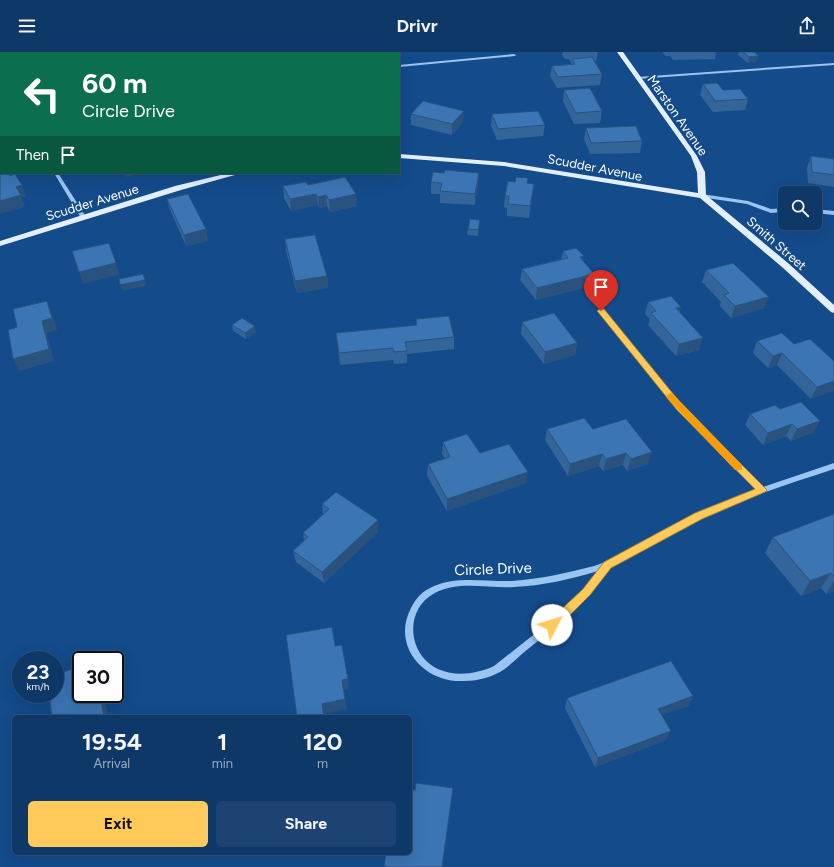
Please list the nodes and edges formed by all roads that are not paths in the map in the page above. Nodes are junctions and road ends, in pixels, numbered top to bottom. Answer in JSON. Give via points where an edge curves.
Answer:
{"nodes":[{"id":1,"x":620,"y":52,"type":"edge"},
{"id":2,"x":514,"y":55,"type":"dead end"},
{"id":3,"x":834,"y":64,"type":"edge"},
{"id":4,"x":400,"y":66,"type":"edge"},
{"id":5,"x":637,"y":78,"type":"junction"},
{"id":6,"x":400,"y":156,"type":"edge"},
{"id":7,"x":57,"y":174,"type":"edge"},
{"id":8,"x":234,"y":174,"type":"edge"},
{"id":9,"x":702,"y":196,"type":"junction"},
{"id":10,"x":778,"y":210,"type":"edge"},
{"id":11,"x":822,"y":212,"type":"edge"},
{"id":12,"x":834,"y":213,"type":"edge"},
{"id":13,"x":83,"y":218,"type":"junction"},
{"id":14,"x":0,"y":244,"type":"edge"},
{"id":15,"x":834,"y":310,"type":"edge"},
{"id":16,"x":601,"y":311,"type":"dead end"},
{"id":17,"x":834,"y":466,"type":"edge"},
{"id":18,"x":762,"y":490,"type":"junction"},
{"id":19,"x":608,"y":565,"type":"junction"}],
"edges":[{"from":1,"to":5,"type":"main road","name":"Marston Avenue"},
{"from":2,"to":4,"type":"street"},
{"from":3,"to":5,"type":"street"},
{"from":5,"to":9,"type":"main road","name":"Marston Avenue","via":[[694,156],[701,172]]},
{"from":6,"to":9,"type":"main road","name":"Scudder Avenue","via":[[538,168],[654,190]]},
{"from":7,"to":13,"type":"street"},
{"from":8,"to":13,"type":"main road","name":"Scudder Avenue","via":[[178,188]]},
{"from":9,"to":10,"type":"street","name":"Scudder Avenue"},
{"from":9,"to":15,"type":"main road","name":"Smith Street","via":[[780,260]]},
{"from":11,"to":12,"type":"street"},
{"from":13,"to":14,"type":"main road","name":"Scudder Avenue"},
{"from":16,"to":18,"type":"street","via":[[680,408]]},
{"from":17,"to":18,"type":"street","name":"Circle Drive"},
{"from":18,"to":19,"type":"street","name":"Circle Drive","via":[[698,516]]},
{"from":19,"to":19,"type":"street","name":"Circle Drive","via":[[562,578],[536,582],[463,583],[441,586],[423,597],[411,614],[411,644],[423,663],[443,675],[465,679],[487,674],[497,669],[569,611]]}]}
